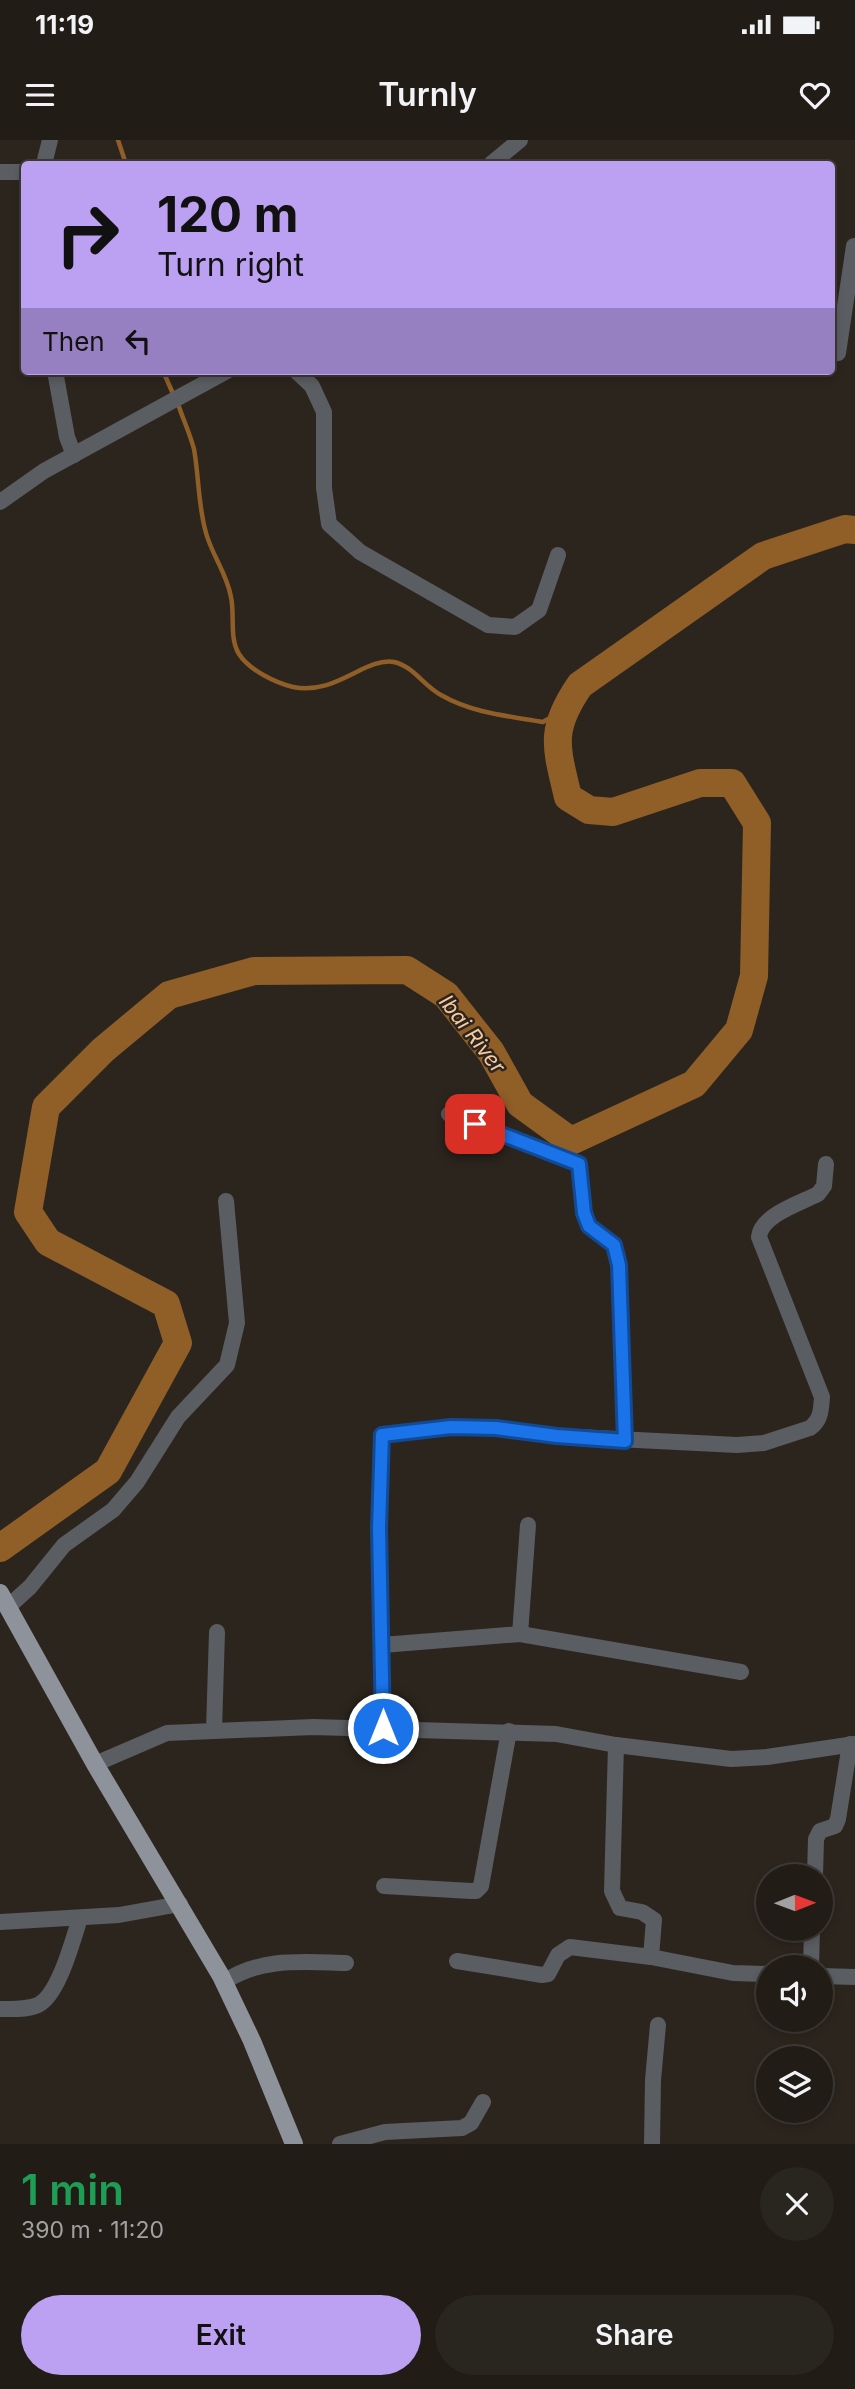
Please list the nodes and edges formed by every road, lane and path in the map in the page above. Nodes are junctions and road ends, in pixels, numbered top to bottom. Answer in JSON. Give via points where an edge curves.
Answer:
{"nodes":[{"id":1,"x":50,"y":140,"type":"edge"},
{"id":2,"x":520,"y":140,"type":"edge"},
{"id":3,"x":45,"y":161,"type":"edge"},
{"id":4,"x":495,"y":161,"type":"edge"},
{"id":5,"x":0,"y":172,"type":"edge"},
{"id":6,"x":21,"y":172,"type":"edge"},
{"id":7,"x":854,"y":246,"type":"edge"},
{"id":8,"x":835,"y":347,"type":"edge"},
{"id":9,"x":835,"y":352,"type":"edge"},
{"id":10,"x":855,"y":357,"type":"edge"},
{"id":11,"x":56,"y":375,"type":"edge"},
{"id":12,"x":221,"y":375,"type":"edge"},
{"id":13,"x":300,"y":375,"type":"edge"},
{"id":14,"x":74,"y":455,"type":"junction"},
{"id":15,"x":0,"y":502,"type":"edge"},
{"id":16,"x":558,"y":555,"type":"dead end"},
{"id":17,"x":449,"y":1114,"type":"dead end"},
{"id":18,"x":826,"y":1164,"type":"dead end"},
{"id":19,"x":226,"y":1201,"type":"dead end"},
{"id":20,"x":625,"y":1441,"type":"junction"},
{"id":21,"x":528,"y":1525,"type":"dead end"},
{"id":22,"x":4,"y":1600,"type":"edge"},
{"id":23,"x":217,"y":1632,"type":"dead end"},
{"id":24,"x":520,"y":1634,"type":"junction"},
{"id":25,"x":382,"y":1645,"type":"junction"},
{"id":26,"x":741,"y":1672,"type":"dead end"},
{"id":27,"x":383,"y":1728,"type":"junction"},
{"id":28,"x":214,"y":1730,"type":"junction"},
{"id":29,"x":509,"y":1731,"type":"junction"},
{"id":30,"x":853,"y":1744,"type":"edge"},
{"id":31,"x":616,"y":1745,"type":"junction"},
{"id":32,"x":95,"y":1765,"type":"junction"},
{"id":33,"x":815,"y":1864,"type":"edge"},
{"id":34,"x":384,"y":1886,"type":"dead end"},
{"id":35,"x":180,"y":1904,"type":"junction"},
{"id":36,"x":80,"y":1918,"type":"junction"},
{"id":37,"x":0,"y":1922,"type":"edge"},
{"id":38,"x":651,"y":1957,"type":"junction"},
{"id":39,"x":457,"y":1961,"type":"dead end"},
{"id":40,"x":346,"y":1963,"type":"dead end"},
{"id":41,"x":756,"y":1974,"type":"edge"},
{"id":42,"x":833,"y":1976,"type":"edge"},
{"id":43,"x":855,"y":1977,"type":"edge"},
{"id":44,"x":224,"y":1982,"type":"junction"},
{"id":45,"x":0,"y":2008,"type":"edge"},
{"id":46,"x":658,"y":2025,"type":"dead end"},
{"id":47,"x":484,"y":2102,"type":"dead end"},
{"id":48,"x":294,"y":2144,"type":"edge"},
{"id":49,"x":340,"y":2144,"type":"edge"},
{"id":50,"x":652,"y":2144,"type":"edge"}],
"edges":[{"from":1,"to":3,"type":"street"},
{"from":2,"to":4,"type":"street"},
{"from":5,"to":6,"type":"street"},
{"from":7,"to":8,"type":"street"},
{"from":9,"to":10,"type":"street"},
{"from":11,"to":14,"type":"street"},
{"from":12,"to":14,"type":"street"},
{"from":13,"to":16,"type":"street","via":[[312,386],[324,412],[324,488],[330,524],[368,558],[488,625],[515,627],[539,610]]},
{"from":14,"to":15,"type":"street"},
{"from":17,"to":20,"type":"street","via":[[579,1164],[589,1226],[614,1245],[619,1265]]},
{"from":18,"to":20,"type":"street","via":[[824,1186],[818,1194],[766,1221],[759,1237],[822,1397],[816,1424],[782,1438],[737,1445]]},
{"from":19,"to":22,"type":"street","via":[[236,1314],[227,1365],[178,1417],[137,1482],[113,1510],[64,1545],[30,1587]]},
{"from":20,"to":25,"type":"street","via":[[496,1428],[451,1427],[382,1435]]},
{"from":21,"to":24,"type":"street"},
{"from":22,"to":32,"type":"main road"},
{"from":23,"to":28,"type":"street"},
{"from":24,"to":25,"type":"street"},
{"from":24,"to":26,"type":"street"},
{"from":25,"to":27,"type":"street"},
{"from":27,"to":28,"type":"street"},
{"from":27,"to":29,"type":"street"},
{"from":28,"to":32,"type":"street","via":[[167,1733]]},
{"from":29,"to":31,"type":"street"},
{"from":29,"to":34,"type":"street","via":[[481,1886],[476,1891]]},
{"from":30,"to":31,"type":"street","via":[[731,1759]]},
{"from":30,"to":33,"type":"street","via":[[838,1819],[835,1826],[820,1831]]},
{"from":31,"to":38,"type":"street","via":[[612,1891],[620,1908],[642,1912],[654,1920]]},
{"from":32,"to":35,"type":"main road"},
{"from":35,"to":36,"type":"street"},
{"from":35,"to":44,"type":"main road"},
{"from":36,"to":37,"type":"street"},
{"from":36,"to":45,"type":"street","via":[[65,1962],[45,1999],[28,2008]]},
{"from":38,"to":39,"type":"street","via":[[570,1947],[542,1975]]},
{"from":38,"to":41,"type":"street"},
{"from":40,"to":44,"type":"street","via":[[262,1965]]},
{"from":42,"to":43,"type":"street"},
{"from":44,"to":48,"type":"main road"},
{"from":46,"to":50,"type":"street"},
{"from":47,"to":49,"type":"street","via":[[471,2123],[462,2128],[392,2131]]}]}
